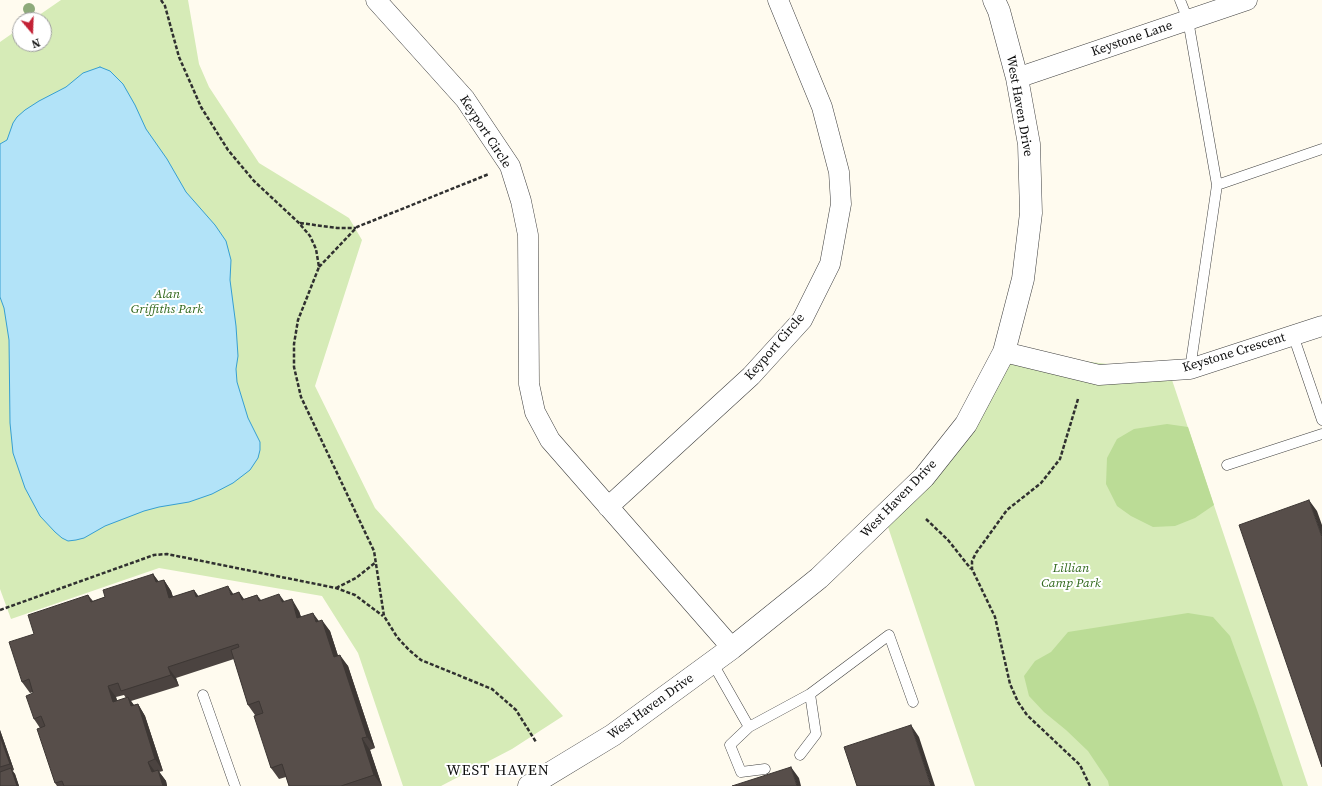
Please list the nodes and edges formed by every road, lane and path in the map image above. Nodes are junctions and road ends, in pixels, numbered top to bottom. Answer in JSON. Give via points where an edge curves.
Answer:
{"nodes":[{"id":1,"x":161,"y":0,"type":"edge"},
{"id":2,"x":376,"y":0,"type":"edge"},
{"id":3,"x":778,"y":0,"type":"edge"},
{"id":4,"x":994,"y":0,"type":"edge"},
{"id":5,"x":1180,"y":0,"type":"edge"},
{"id":6,"x":1247,"y":0,"type":"edge"},
{"id":7,"x":1188,"y":20,"type":"junction"},
{"id":8,"x":1017,"y":78,"type":"junction"},
{"id":9,"x":1322,"y":149,"type":"edge"},
{"id":10,"x":510,"y":166,"type":"junction"},
{"id":11,"x":1217,"y":185,"type":"junction"},
{"id":12,"x":300,"y":222,"type":"junction"},
{"id":13,"x":357,"y":228,"type":"junction"},
{"id":14,"x":319,"y":267,"type":"junction"},
{"id":15,"x":1322,"y":326,"type":"edge"},
{"id":16,"x":1293,"y":335,"type":"junction"},
{"id":17,"x":1004,"y":352,"type":"junction"},
{"id":18,"x":1190,"y":369,"type":"junction"},
{"id":19,"x":1078,"y":399,"type":"dead end"},
{"id":20,"x":1322,"y":420,"type":"edge"},
{"id":21,"x":1322,"y":434,"type":"edge"},
{"id":22,"x":1227,"y":465,"type":"dead end"},
{"id":23,"x":608,"y":507,"type":"junction"},
{"id":24,"x":926,"y":519,"type":"dead end"},
{"id":25,"x":377,"y":562,"type":"junction"},
{"id":26,"x":972,"y":569,"type":"junction"},
{"id":27,"x":336,"y":588,"type":"junction"},
{"id":28,"x":0,"y":610,"type":"edge"},
{"id":29,"x":384,"y":616,"type":"junction"},
{"id":30,"x":732,"y":648,"type":"junction"},
{"id":31,"x":712,"y":662,"type":"junction"},
{"id":32,"x":810,"y":694,"type":"junction"},
{"id":33,"x":203,"y":695,"type":"dead end"},
{"id":34,"x":913,"y":702,"type":"dead end"},
{"id":35,"x":748,"y":727,"type":"junction"},
{"id":36,"x":536,"y":742,"type":"dead end"},
{"id":37,"x":800,"y":755,"type":"dead end"},
{"id":38,"x":765,"y":768,"type":"dead end"},
{"id":39,"x":235,"y":786,"type":"edge"},
{"id":40,"x":529,"y":786,"type":"edge"},
{"id":41,"x":1090,"y":786,"type":"edge"}],
"edges":[{"from":1,"to":12,"type":"path","via":[[165,6],[179,58],[201,108],[228,150],[249,175]]},
{"from":2,"to":10,"type":"street","name":"Keyport Circle","via":[[465,99]]},
{"from":3,"to":23,"type":"street","name":"Keyport Circle","via":[[822,107],[839,172],[841,204],[830,264],[802,320],[751,376]]},
{"from":4,"to":8,"type":"street","name":"West Haven Drive"},
{"from":5,"to":7,"type":"lane"},
{"from":6,"to":7,"type":"street","name":"Keystone Lane"},
{"from":7,"to":8,"type":"street","name":"Keystone Lane"},
{"from":7,"to":11,"type":"lane"},
{"from":8,"to":17,"type":"street","name":"West Haven Drive","via":[[1029,144],[1031,213],[1023,279]]},
{"from":9,"to":11,"type":"lane"},
{"from":10,"to":13,"type":"path"},
{"from":10,"to":23,"type":"street","name":"Keyport Circle","via":[[528,235],[529,384],[535,412],[550,440]]},
{"from":11,"to":18,"type":"lane"},
{"from":12,"to":13,"type":"path","via":[[337,228]]},
{"from":12,"to":14,"type":"path","via":[[316,249]]},
{"from":13,"to":14,"type":"path"},
{"from":14,"to":25,"type":"path","via":[[298,320],[294,367],[301,397],[369,537]]},
{"from":15,"to":16,"type":"street","name":"Keystone Crescent"},
{"from":16,"to":18,"type":"street","name":"Keystone Crescent"},
{"from":16,"to":20,"type":"lane"},
{"from":17,"to":18,"type":"street","name":"Keystone Crescent","via":[[1099,375]]},
{"from":17,"to":30,"type":"street","name":"West Haven Drive","via":[[966,424],[924,477],[819,578]]},
{"from":19,"to":26,"type":"path","via":[[1060,459],[1041,483],[1007,510],[976,553]]},
{"from":21,"to":22,"type":"lane"},
{"from":23,"to":30,"type":"street","name":"Keyport Circle"},
{"from":24,"to":26,"type":"path"},
{"from":25,"to":27,"type":"path","via":[[356,578]]},
{"from":25,"to":29,"type":"path"},
{"from":26,"to":41,"type":"path","via":[[995,617],[1010,684],[1018,702],[1027,715],[1080,765]]},
{"from":27,"to":28,"type":"path","via":[[167,554],[154,555]]},
{"from":27,"to":29,"type":"path","via":[[355,595]]},
{"from":29,"to":36,"type":"path","via":[[397,637],[421,660],[492,689],[516,710]]},
{"from":30,"to":31,"type":"street","name":"West Haven Drive"},
{"from":31,"to":35,"type":"lane"},
{"from":31,"to":40,"type":"street","name":"West Haven Drive","via":[[613,735]]},
{"from":32,"to":34,"type":"lane","via":[[889,635]]},
{"from":32,"to":35,"type":"lane"},
{"from":32,"to":37,"type":"lane","via":[[816,734]]},
{"from":33,"to":39,"type":"lane"},
{"from":35,"to":38,"type":"lane","via":[[730,745],[741,772]]}]}
